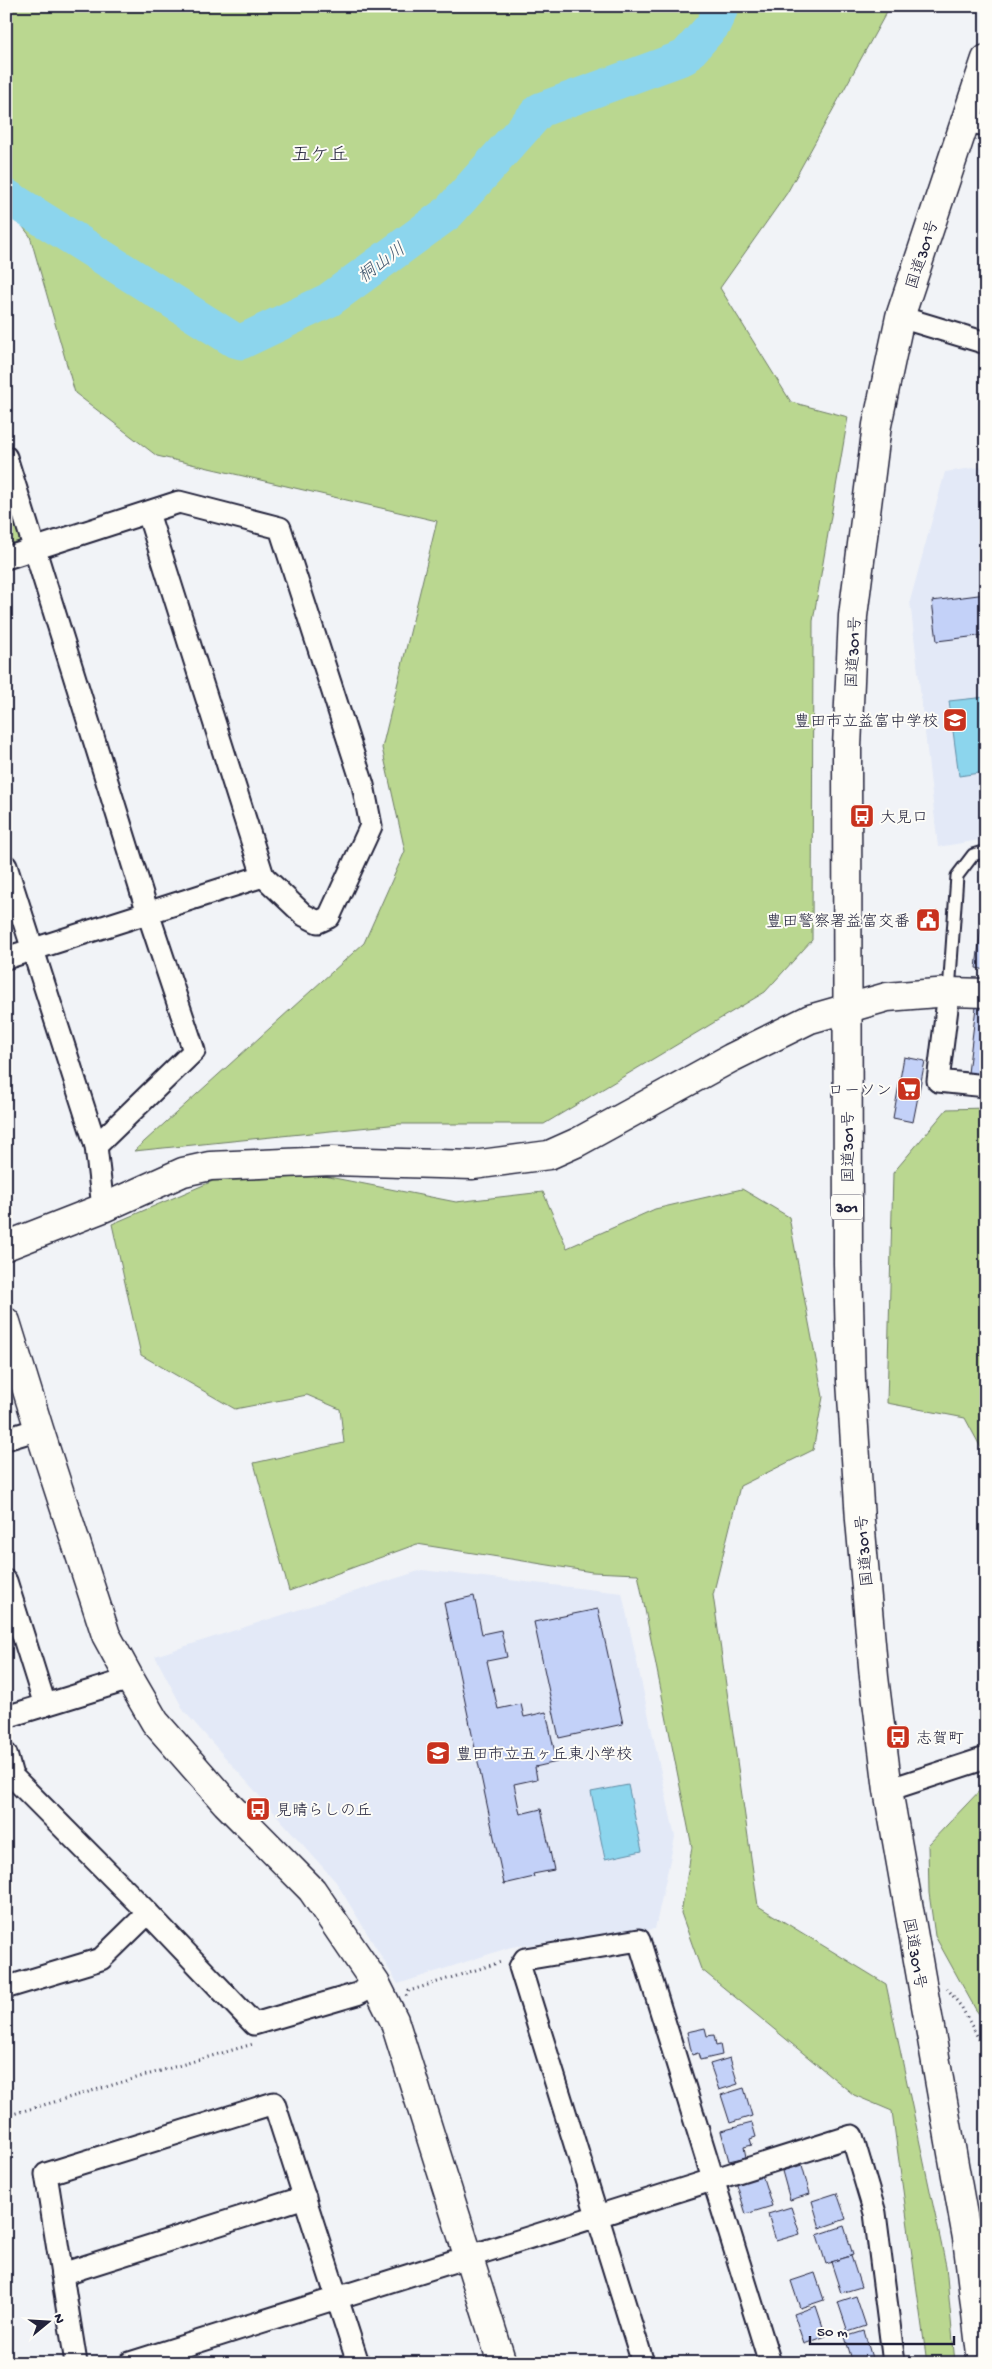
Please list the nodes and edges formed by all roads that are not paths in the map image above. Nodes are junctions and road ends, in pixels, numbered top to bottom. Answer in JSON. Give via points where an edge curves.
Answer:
{"nodes":[{"id":1,"x":986,"y":59,"type":"edge"},
{"id":2,"x":975,"y":123,"type":"edge"},
{"id":3,"x":900,"y":317,"type":"junction"},
{"id":4,"x":986,"y":343,"type":"edge"},
{"id":5,"x":6,"y":457,"type":"edge"},
{"id":6,"x":148,"y":513,"type":"junction"},
{"id":7,"x":36,"y":549,"type":"junction"},
{"id":8,"x":6,"y":558,"type":"edge"},
{"id":9,"x":986,"y":851,"type":"edge"},
{"id":10,"x":6,"y":866,"type":"edge"},
{"id":11,"x":263,"y":876,"type":"junction"},
{"id":12,"x":148,"y":913,"type":"junction"},
{"id":13,"x":32,"y":950,"type":"junction"},
{"id":14,"x":6,"y":958,"type":"edge"},
{"id":15,"x":949,"y":992,"type":"junction"},
{"id":16,"x":986,"y":993,"type":"edge"},
{"id":17,"x":847,"y":1008,"type":"junction"},
{"id":18,"x":986,"y":1086,"type":"edge"},
{"id":19,"x":96,"y":1146,"type":"junction"},
{"id":20,"x":103,"y":1208,"type":"junction"},
{"id":21,"x":6,"y":1246,"type":"edge"},
{"id":22,"x":6,"y":1322,"type":"edge"},
{"id":23,"x":39,"y":1429,"type":"junction"},
{"id":24,"x":6,"y":1439,"type":"edge"},
{"id":25,"x":6,"y":1581,"type":"edge"},
{"id":26,"x":130,"y":1679,"type":"junction"},
{"id":27,"x":45,"y":1705,"type":"junction"},
{"id":28,"x":6,"y":1717,"type":"edge"},
{"id":29,"x":6,"y":1754,"type":"edge"},
{"id":30,"x":986,"y":1758,"type":"edge"},
{"id":31,"x":888,"y":1790,"type":"junction"},
{"id":32,"x":148,"y":1913,"type":"junction"},
{"id":33,"x":6,"y":1983,"type":"edge"},
{"id":34,"x":376,"y":1984,"type":"junction"},
{"id":35,"x":713,"y":2180,"type":"junction"},
{"id":36,"x":305,"y":2197,"type":"junction"},
{"id":37,"x":597,"y":2216,"type":"junction"},
{"id":38,"x":470,"y":2256,"type":"junction"},
{"id":39,"x":62,"y":2274,"type":"junction"},
{"id":40,"x":337,"y":2297,"type":"junction"},
{"id":41,"x":76,"y":2363,"type":"edge"},
{"id":42,"x":130,"y":2363,"type":"edge"},
{"id":43,"x":358,"y":2363,"type":"edge"},
{"id":44,"x":502,"y":2363,"type":"edge"},
{"id":45,"x":643,"y":2363,"type":"edge"},
{"id":46,"x":770,"y":2363,"type":"edge"},
{"id":47,"x":894,"y":2363,"type":"edge"},
{"id":48,"x":982,"y":2363,"type":"edge"}],
"edges":[{"from":1,"to":2,"type":"main road","name":"国道301号","number":"301"},
{"from":2,"to":3,"type":"main road","name":"国道301号","number":"301"},
{"from":3,"to":4,"type":"street"},
{"from":3,"to":17,"type":"main road","name":"国道301号","number":"301","via":[[877,425],[854,616],[846,747]]},
{"from":5,"to":7,"type":"street"},
{"from":6,"to":7,"type":"street"},
{"from":6,"to":11,"type":"street"},
{"from":6,"to":11,"type":"street","via":[[179,502],[280,528],[363,785],[371,826],[328,917],[318,922],[304,915]]},
{"from":7,"to":8,"type":"street"},
{"from":7,"to":12,"type":"street"},
{"from":9,"to":15,"type":"lane","via":[[973,855],[957,876]]},
{"from":10,"to":13,"type":"street"},
{"from":11,"to":12,"type":"street"},
{"from":12,"to":13,"type":"street"},
{"from":12,"to":19,"type":"street","via":[[194,1051]]},
{"from":13,"to":14,"type":"street"},
{"from":13,"to":19,"type":"street"},
{"from":15,"to":16,"type":"main road"},
{"from":15,"to":17,"type":"main road","via":[[887,997]]},
{"from":15,"to":18,"type":"street","via":[[938,1082]]},
{"from":17,"to":20,"type":"main road","via":[[810,1019],[740,1053],[549,1155],[473,1165],[332,1160],[210,1166],[183,1172]]},
{"from":17,"to":31,"type":"main road","name":"国道301号","number":"301","via":[[851,1381],[874,1677]]},
{"from":19,"to":20,"type":"street"},
{"from":20,"to":21,"type":"main road"},
{"from":22,"to":23,"type":"main road"},
{"from":23,"to":24,"type":"street"},
{"from":23,"to":26,"type":"main road","via":[[106,1635]]},
{"from":25,"to":27,"type":"street"},
{"from":26,"to":27,"type":"street"},
{"from":26,"to":34,"type":"main road","via":[[155,1722],[226,1803],[312,1890]]},
{"from":27,"to":28,"type":"street"},
{"from":29,"to":32,"type":"street","via":[[12,1776]]},
{"from":30,"to":31,"type":"street"},
{"from":31,"to":48,"type":"main road","name":"国道301号","number":"301","via":[[967,2238]]},
{"from":32,"to":33,"type":"street","via":[[101,1959],[8,1987]]},
{"from":32,"to":34,"type":"street","via":[[254,2024],[357,1994]]},
{"from":34,"to":38,"type":"main road","via":[[394,2020]]},
{"from":35,"to":37,"type":"street"},
{"from":35,"to":37,"type":"street","via":[[639,1940],[525,1959],[520,1967]]},
{"from":35,"to":46,"type":"street"},
{"from":35,"to":47,"type":"street","via":[[852,2136],[875,2213]]},
{"from":36,"to":39,"type":"street"},
{"from":36,"to":39,"type":"street","via":[[274,2103],[46,2174]]},
{"from":36,"to":40,"type":"street"},
{"from":37,"to":38,"type":"street"},
{"from":37,"to":45,"type":"street"},
{"from":38,"to":40,"type":"street"},
{"from":38,"to":44,"type":"main road"},
{"from":39,"to":41,"type":"street"},
{"from":40,"to":42,"type":"street"},
{"from":40,"to":43,"type":"street"}]}
